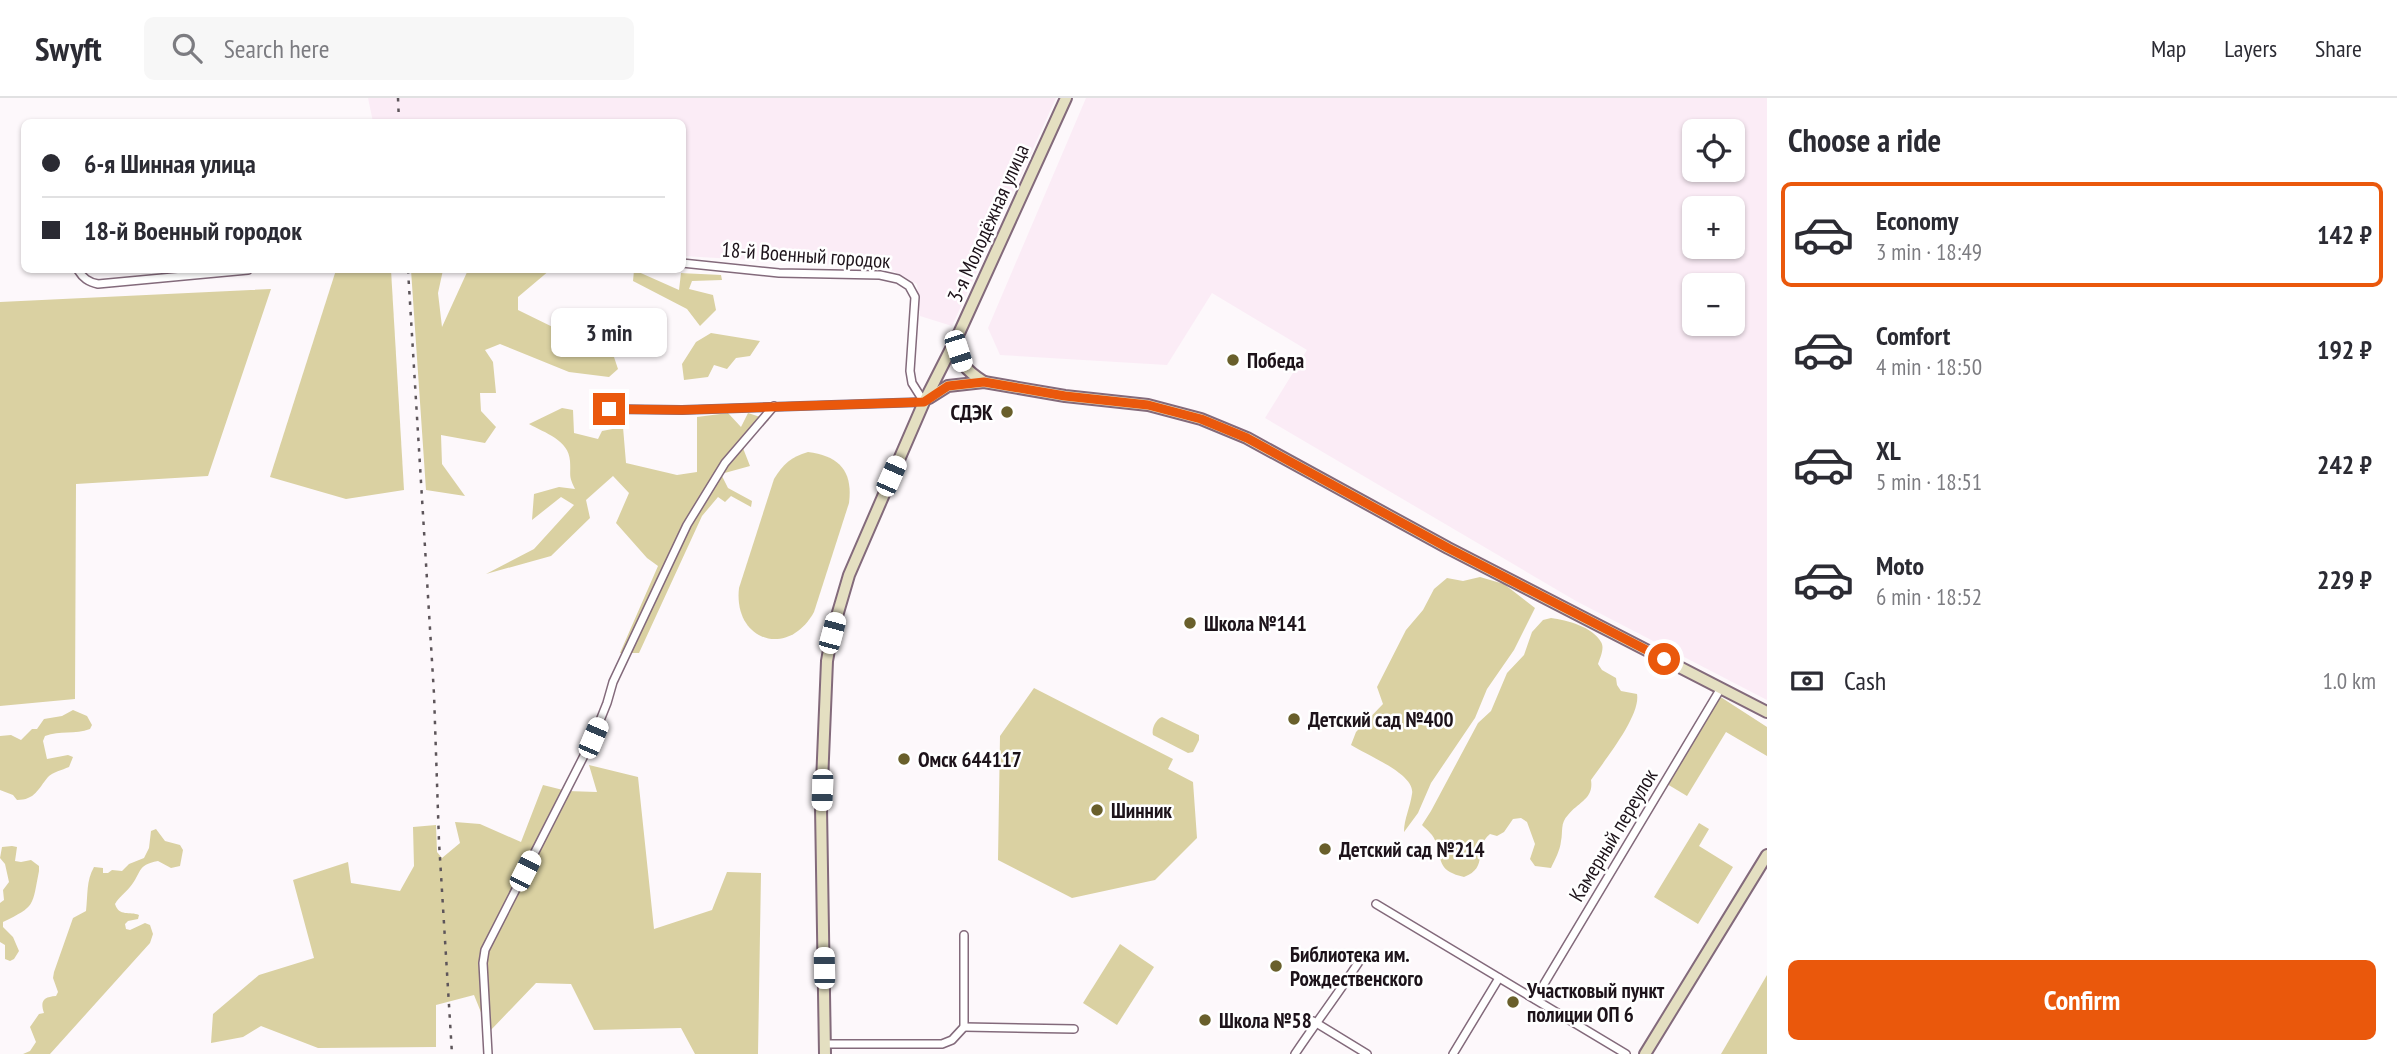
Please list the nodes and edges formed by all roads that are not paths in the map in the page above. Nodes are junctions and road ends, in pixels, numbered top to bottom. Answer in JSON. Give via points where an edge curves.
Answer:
{"nodes":[{"id":1,"x":1066,"y":98,"type":"edge"},
{"id":2,"x":686,"y":262,"type":"edge"},
{"id":3,"x":80,"y":273,"type":"edge"},
{"id":4,"x":216,"y":273,"type":"edge"},
{"id":5,"x":960,"y":331,"type":"junction"},
{"id":6,"x":984,"y":382,"type":"junction"},
{"id":7,"x":924,"y":402,"type":"junction"},
{"id":8,"x":774,"y":406,"type":"junction"},
{"id":9,"x":609,"y":409,"type":"dead end"},
{"id":10,"x":1721,"y":688,"type":"junction"},
{"id":11,"x":1767,"y":712,"type":"edge"},
{"id":12,"x":1767,"y":855,"type":"edge"},
{"id":13,"x":1376,"y":904,"type":"dead end"},
{"id":14,"x":964,"y":935,"type":"dead end"},
{"id":15,"x":1362,"y":957,"type":"dead end"},
{"id":16,"x":1499,"y":978,"type":"junction"},
{"id":17,"x":1535,"y":999,"type":"junction"},
{"id":18,"x":1314,"y":1022,"type":"junction"},
{"id":19,"x":964,"y":1027,"type":"junction"},
{"id":20,"x":1074,"y":1029,"type":"dead end"},
{"id":21,"x":825,"y":1049,"type":"edge"},
{"id":22,"x":488,"y":1054,"type":"edge"},
{"id":23,"x":1295,"y":1054,"type":"edge"},
{"id":24,"x":1367,"y":1054,"type":"edge"},
{"id":25,"x":1453,"y":1054,"type":"edge"},
{"id":26,"x":1626,"y":1054,"type":"edge"},
{"id":27,"x":1645,"y":1054,"type":"edge"}],
"edges":[{"from":1,"to":5,"type":"main road","name":"3-я Молодёжная улица"},
{"from":2,"to":7,"type":"street","name":"18-й Военный городок","via":[[898,279],[915,297],[910,371]]},
{"from":3,"to":4,"type":"street","via":[[98,284]]},
{"from":5,"to":6,"type":"main road","via":[[962,365]]},
{"from":5,"to":7,"type":"main road","name":"3-я Молодёжная улица"},
{"from":6,"to":7,"type":"main road","via":[[948,386]]},
{"from":6,"to":10,"type":"main road","via":[[1148,405],[1219,426]]},
{"from":7,"to":8,"type":"street"},
{"from":7,"to":21,"type":"main road","name":"3-я Молодёжная улица","via":[[849,575],[827,661],[821,807]]},
{"from":8,"to":9,"type":"street"},
{"from":8,"to":22,"type":"street","via":[[725,463],[687,525],[613,682],[593,738],[485,950]]},
{"from":10,"to":11,"type":"main road"},
{"from":10,"to":17,"type":"street","name":"Камерный переулок"},
{"from":12,"to":27,"type":"main road"},
{"from":13,"to":16,"type":"street"},
{"from":14,"to":19,"type":"street"},
{"from":15,"to":18,"type":"street"},
{"from":16,"to":17,"type":"street"},
{"from":16,"to":25,"type":"street"},
{"from":17,"to":26,"type":"street"},
{"from":18,"to":23,"type":"street"},
{"from":18,"to":24,"type":"street"},
{"from":19,"to":20,"type":"street"},
{"from":19,"to":21,"type":"street","via":[[942,1044]]}]}
